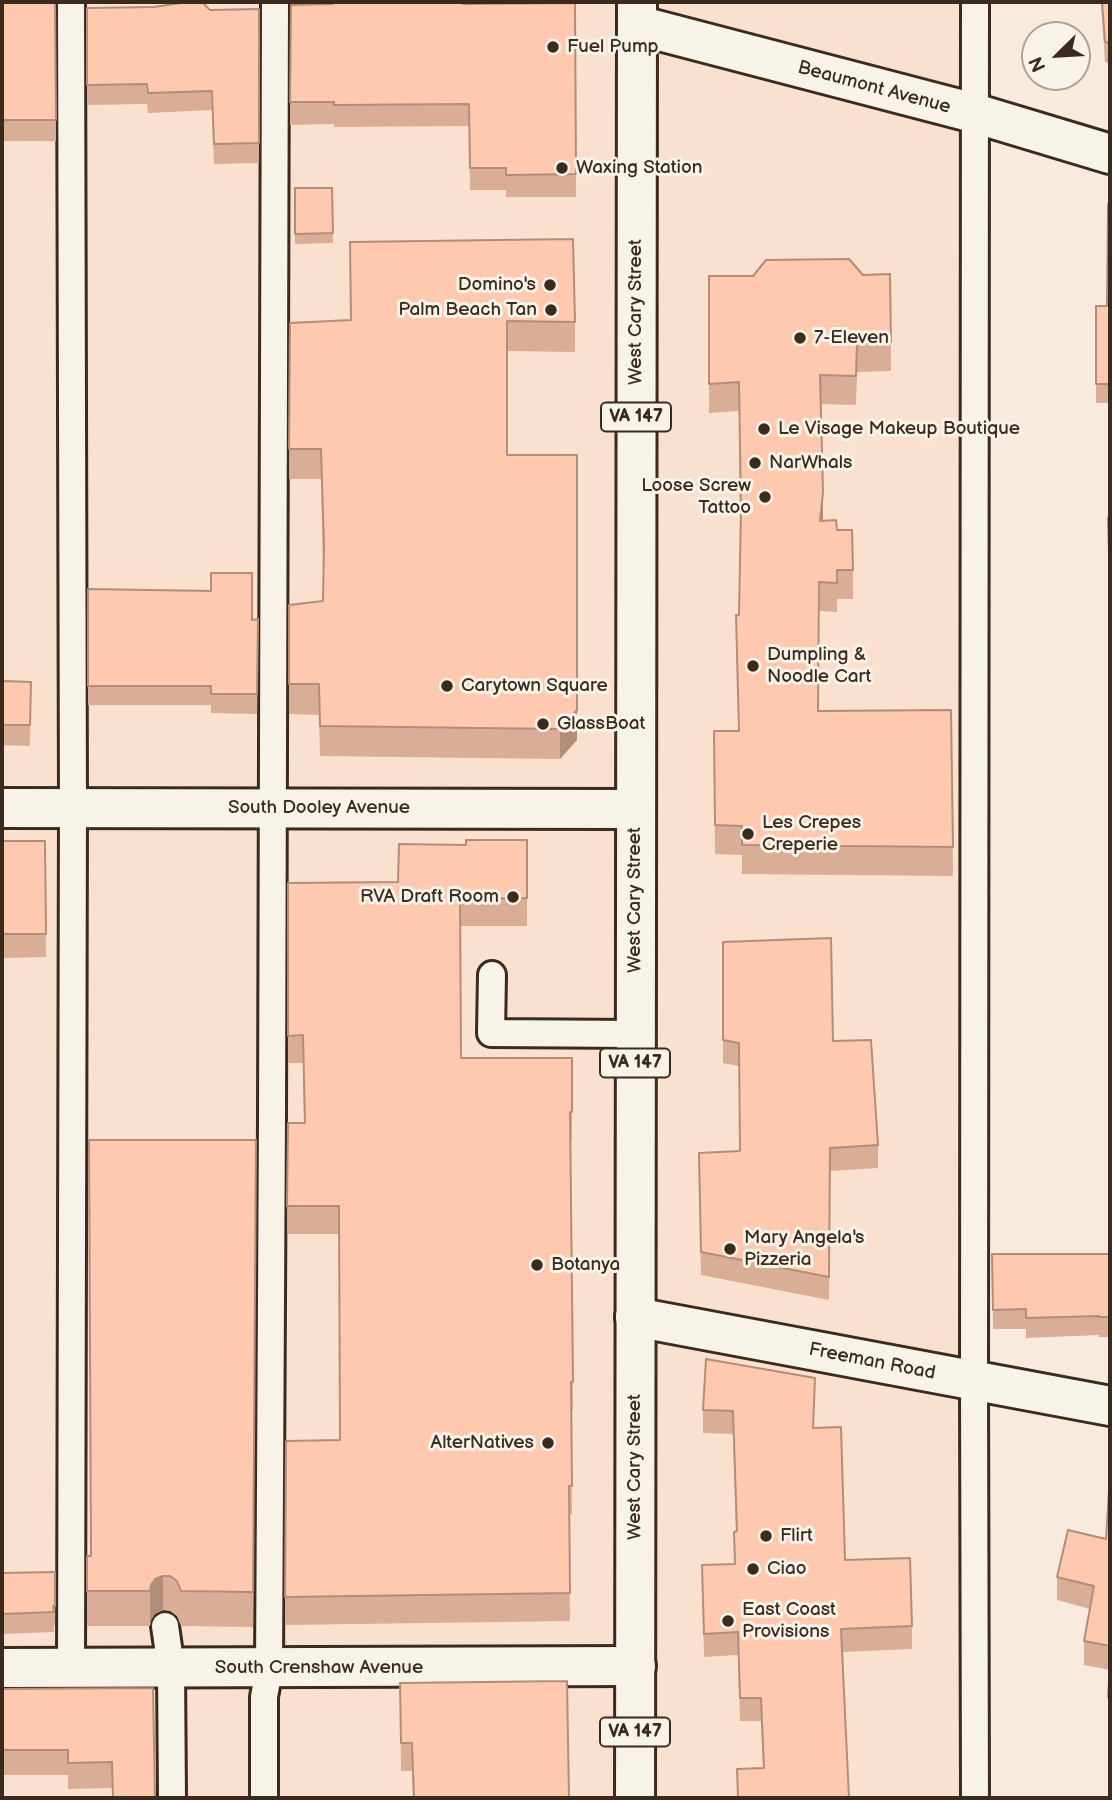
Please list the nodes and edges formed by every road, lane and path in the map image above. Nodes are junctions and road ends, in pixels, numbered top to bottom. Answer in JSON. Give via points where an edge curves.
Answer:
{"nodes":[{"id":1,"x":71,"y":2,"type":"edge"},
{"id":2,"x":275,"y":2,"type":"edge"},
{"id":3,"x":975,"y":2,"type":"edge"},
{"id":4,"x":637,"y":13,"type":"edge"},
{"id":5,"x":974,"y":113,"type":"junction"},
{"id":6,"x":1110,"y":154,"type":"edge"},
{"id":7,"x":2,"y":807,"type":"edge"},
{"id":8,"x":73,"y":808,"type":"junction"},
{"id":9,"x":274,"y":808,"type":"junction"},
{"id":10,"x":636,"y":808,"type":"junction"},
{"id":11,"x":492,"y":975,"type":"dead end"},
{"id":12,"x":635,"y":1034,"type":"junction"},
{"id":13,"x":635,"y":1317,"type":"junction"},
{"id":14,"x":974,"y":1381,"type":"junction"},
{"id":15,"x":1110,"y":1406,"type":"edge"},
{"id":16,"x":165,"y":1626,"type":"dead end"},
{"id":17,"x":636,"y":1666,"type":"junction"},
{"id":18,"x":2,"y":1668,"type":"edge"},
{"id":19,"x":172,"y":1668,"type":"junction"},
{"id":20,"x":71,"y":1669,"type":"junction"},
{"id":21,"x":269,"y":1669,"type":"junction"},
{"id":22,"x":172,"y":1798,"type":"edge"},
{"id":23,"x":264,"y":1798,"type":"edge"},
{"id":24,"x":635,"y":1798,"type":"edge"},
{"id":25,"x":975,"y":1798,"type":"edge"}],
"edges":[{"from":1,"to":8,"type":"lane"},
{"from":2,"to":9,"type":"lane"},
{"from":3,"to":5,"type":"lane"},
{"from":4,"to":5,"type":"street","name":"Beaumont Avenue"},
{"from":4,"to":10,"type":"street","name":"West Cary Street","number":"VA 147"},
{"from":5,"to":6,"type":"street","name":"Beaumont Avenue"},
{"from":5,"to":14,"type":"lane"},
{"from":7,"to":8,"type":"street","name":"South Dooley Avenue"},
{"from":8,"to":9,"type":"street","name":"South Dooley Avenue"},
{"from":8,"to":20,"type":"lane"},
{"from":9,"to":10,"type":"street","name":"South Dooley Avenue"},
{"from":9,"to":21,"type":"lane"},
{"from":10,"to":12,"type":"street","name":"West Cary Street","number":"VA 147"},
{"from":11,"to":12,"type":"lane","via":[[491,1033]]},
{"from":12,"to":13,"type":"street","name":"West Cary Street","number":"VA 147"},
{"from":13,"to":14,"type":"street","name":"Freeman Road"},
{"from":13,"to":17,"type":"street","name":"West Cary Street","number":"VA 147"},
{"from":14,"to":15,"type":"street","name":"Freeman Road"},
{"from":14,"to":25,"type":"lane"},
{"from":16,"to":19,"type":"lane"},
{"from":17,"to":21,"type":"street","name":"South Crenshaw Avenue"},
{"from":17,"to":24,"type":"street","name":"West Cary Street","number":"VA 147"},
{"from":18,"to":20,"type":"street","name":"South Crenshaw Avenue"},
{"from":19,"to":20,"type":"street","name":"South Crenshaw Avenue"},
{"from":19,"to":21,"type":"street","name":"South Crenshaw Avenue"},
{"from":19,"to":22,"type":"lane"},
{"from":21,"to":23,"type":"lane","via":[[264,1697]]}]}
